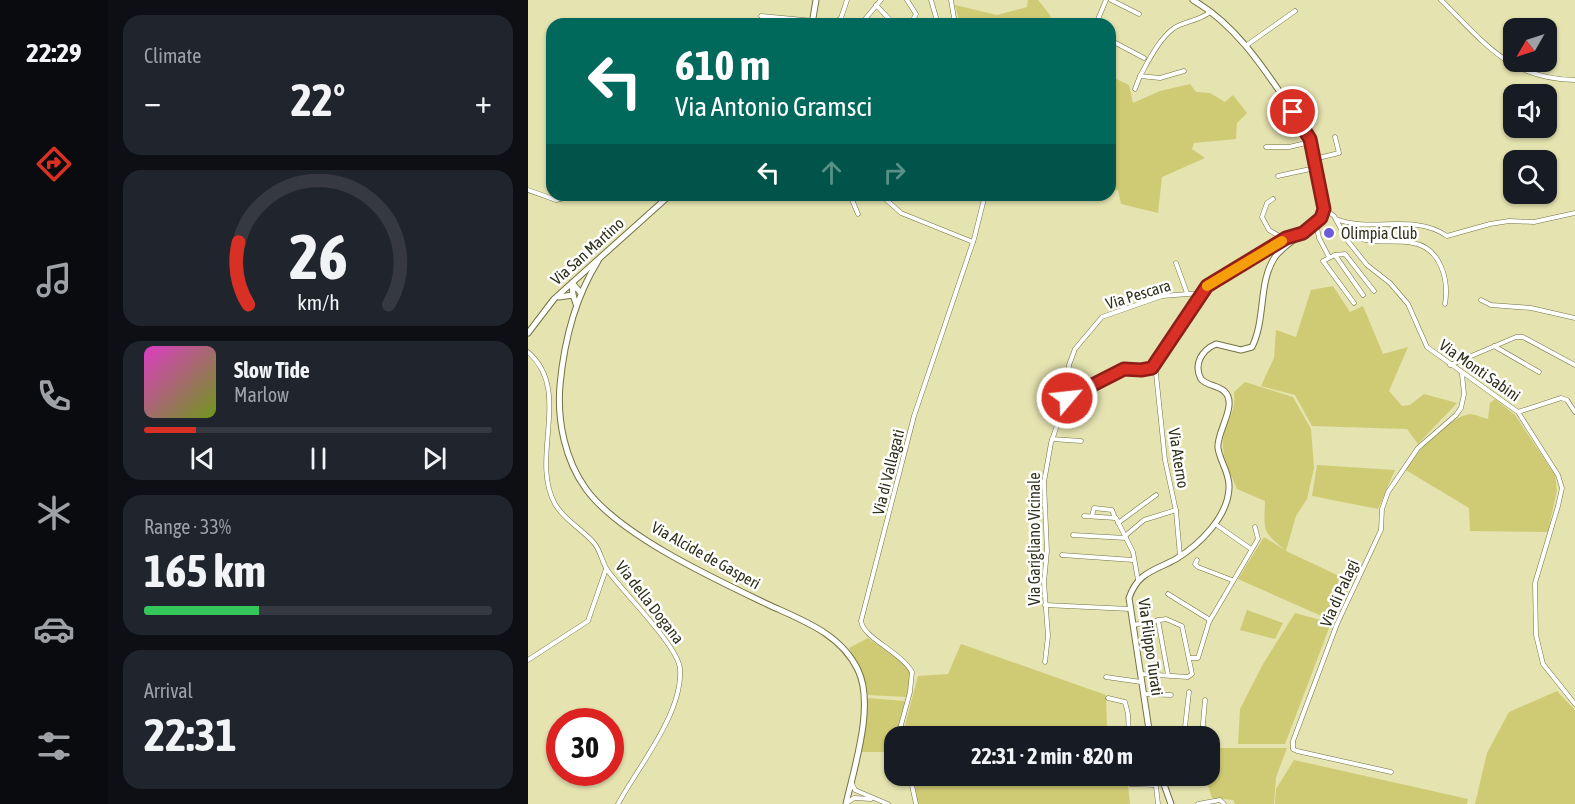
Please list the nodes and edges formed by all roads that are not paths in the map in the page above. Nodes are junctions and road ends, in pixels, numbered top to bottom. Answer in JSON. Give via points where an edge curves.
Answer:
{"nodes":[{"id":1,"x":816,"y":0,"type":"edge"},
{"id":2,"x":847,"y":0,"type":"edge"},
{"id":3,"x":881,"y":0,"type":"edge"},
{"id":4,"x":907,"y":0,"type":"edge"},
{"id":5,"x":931,"y":0,"type":"edge"},
{"id":6,"x":951,"y":0,"type":"edge"},
{"id":7,"x":1106,"y":0,"type":"edge"},
{"id":8,"x":1112,"y":0,"type":"edge"},
{"id":9,"x":1193,"y":0,"type":"edge"},
{"id":10,"x":1441,"y":0,"type":"edge"},
{"id":11,"x":876,"y":5,"type":"junction"},
{"id":12,"x":1295,"y":11,"type":"dead end"},
{"id":13,"x":1210,"y":12,"type":"junction"},
{"id":14,"x":1139,"y":14,"type":"dead end"},
{"id":15,"x":761,"y":16,"type":"dead end"},
{"id":16,"x":776,"y":18,"type":"edge"},
{"id":17,"x":814,"y":18,"type":"edge"},
{"id":18,"x":840,"y":18,"type":"edge"},
{"id":19,"x":866,"y":18,"type":"edge"},
{"id":20,"x":888,"y":18,"type":"edge"},
{"id":21,"x":914,"y":18,"type":"edge"},
{"id":22,"x":936,"y":18,"type":"edge"},
{"id":23,"x":953,"y":18,"type":"edge"},
{"id":24,"x":1098,"y":18,"type":"edge"},
{"id":25,"x":1116,"y":43,"type":"edge"},
{"id":26,"x":1246,"y":45,"type":"junction"},
{"id":27,"x":1144,"y":58,"type":"dead end"},
{"id":28,"x":1184,"y":71,"type":"dead end"},
{"id":29,"x":1140,"y":76,"type":"junction"},
{"id":30,"x":1575,"y":81,"type":"edge"},
{"id":31,"x":1135,"y":89,"type":"dead end"},
{"id":32,"x":1335,"y":137,"type":"dead end"},
{"id":33,"x":1310,"y":142,"type":"junction"},
{"id":34,"x":1266,"y":147,"type":"dead end"},
{"id":35,"x":1314,"y":160,"type":"junction"},
{"id":36,"x":1315,"y":168,"type":"junction"},
{"id":37,"x":1278,"y":176,"type":"dead end"},
{"id":38,"x":528,"y":190,"type":"edge"},
{"id":39,"x":546,"y":196,"type":"edge"},
{"id":40,"x":1273,"y":199,"type":"dead end"},
{"id":41,"x":663,"y":201,"type":"edge"},
{"id":42,"x":853,"y":201,"type":"edge"},
{"id":43,"x":888,"y":201,"type":"edge"},
{"id":44,"x":984,"y":201,"type":"edge"},
{"id":45,"x":1324,"y":209,"type":"junction"},
{"id":46,"x":1575,"y":213,"type":"edge"},
{"id":47,"x":858,"y":214,"type":"dead end"},
{"id":48,"x":1336,"y":219,"type":"junction"},
{"id":49,"x":1316,"y":223,"type":"junction"},
{"id":50,"x":1303,"y":233,"type":"junction"},
{"id":51,"x":1344,"y":233,"type":"junction"},
{"id":52,"x":1448,"y":236,"type":"junction"},
{"id":53,"x":1284,"y":239,"type":"junction"},
{"id":54,"x":974,"y":242,"type":"junction"},
{"id":55,"x":1450,"y":242,"type":"dead end"},
{"id":56,"x":1353,"y":248,"type":"junction"},
{"id":57,"x":1357,"y":252,"type":"junction"},
{"id":58,"x":1335,"y":255,"type":"junction"},
{"id":59,"x":1346,"y":256,"type":"junction"},
{"id":60,"x":1329,"y":257,"type":"junction"},
{"id":61,"x":598,"y":261,"type":"junction"},
{"id":62,"x":1176,"y":263,"type":"dead end"},
{"id":63,"x":572,"y":283,"type":"junction"},
{"id":64,"x":1374,"y":291,"type":"dead end"},
{"id":65,"x":581,"y":293,"type":"junction"},
{"id":66,"x":1187,"y":293,"type":"junction"},
{"id":67,"x":1201,"y":293,"type":"junction"},
{"id":68,"x":573,"y":295,"type":"junction"},
{"id":69,"x":1363,"y":295,"type":"dead end"},
{"id":70,"x":1481,"y":300,"type":"dead end"},
{"id":71,"x":552,"y":301,"type":"junction"},
{"id":72,"x":1354,"y":303,"type":"dead end"},
{"id":73,"x":1445,"y":304,"type":"dead end"},
{"id":74,"x":577,"y":305,"type":"junction"},
{"id":75,"x":1575,"y":318,"type":"edge"},
{"id":76,"x":528,"y":333,"type":"edge"},
{"id":77,"x":1493,"y":345,"type":"junction"},
{"id":78,"x":528,"y":352,"type":"edge"},
{"id":79,"x":1155,"y":364,"type":"junction"},
{"id":80,"x":1450,"y":365,"type":"junction"},
{"id":81,"x":1575,"y":365,"type":"edge"},
{"id":82,"x":1539,"y":372,"type":"dead end"},
{"id":83,"x":1462,"y":373,"type":"junction"},
{"id":84,"x":1066,"y":399,"type":"junction"},
{"id":85,"x":1088,"y":410,"type":"dead end"},
{"id":86,"x":1518,"y":412,"type":"junction"},
{"id":87,"x":1575,"y":412,"type":"edge"},
{"id":88,"x":1052,"y":439,"type":"junction"},
{"id":89,"x":1081,"y":441,"type":"dead end"},
{"id":90,"x":1156,"y":495,"type":"dead end"},
{"id":91,"x":1176,"y":510,"type":"junction"},
{"id":92,"x":1084,"y":516,"type":"dead end"},
{"id":93,"x":1092,"y":516,"type":"junction"},
{"id":94,"x":1115,"y":518,"type":"junction"},
{"id":95,"x":1118,"y":523,"type":"junction"},
{"id":96,"x":1218,"y":526,"type":"dead end"},
{"id":97,"x":1255,"y":527,"type":"dead end"},
{"id":98,"x":1073,"y":535,"type":"dead end"},
{"id":99,"x":1126,"y":537,"type":"junction"},
{"id":100,"x":1251,"y":549,"type":"junction"},
{"id":101,"x":1062,"y":555,"type":"dead end"},
{"id":102,"x":1180,"y":556,"type":"junction"},
{"id":103,"x":1133,"y":560,"type":"junction"},
{"id":104,"x":1197,"y":560,"type":"dead end"},
{"id":105,"x":606,"y":570,"type":"junction"},
{"id":106,"x":1138,"y":580,"type":"junction"},
{"id":107,"x":1232,"y":580,"type":"junction"},
{"id":108,"x":1168,"y":594,"type":"dead end"},
{"id":109,"x":1045,"y":605,"type":"junction"},
{"id":110,"x":1130,"y":609,"type":"junction"},
{"id":111,"x":1158,"y":620,"type":"junction"},
{"id":112,"x":1210,"y":620,"type":"junction"},
{"id":113,"x":1133,"y":625,"type":"junction"},
{"id":114,"x":1189,"y":658,"type":"junction"},
{"id":115,"x":528,"y":660,"type":"edge"},
{"id":116,"x":1045,"y":662,"type":"dead end"},
{"id":117,"x":1141,"y":674,"type":"junction"},
{"id":118,"x":1168,"y":675,"type":"junction"},
{"id":119,"x":1106,"y":677,"type":"dead end"},
{"id":120,"x":1142,"y":682,"type":"junction"},
{"id":121,"x":1189,"y":692,"type":"dead end"},
{"id":122,"x":1144,"y":694,"type":"junction"},
{"id":123,"x":1171,"y":695,"type":"dead end"},
{"id":124,"x":1108,"y":698,"type":"dead end"},
{"id":125,"x":1205,"y":700,"type":"dead end"},
{"id":126,"x":1575,"y":704,"type":"edge"},
{"id":127,"x":901,"y":726,"type":"edge"},
{"id":128,"x":1129,"y":726,"type":"edge"},
{"id":129,"x":1149,"y":726,"type":"edge"},
{"id":130,"x":1185,"y":726,"type":"edge"},
{"id":131,"x":1203,"y":726,"type":"edge"},
{"id":132,"x":1391,"y":772,"type":"dead end"},
{"id":133,"x":851,"y":781,"type":"junction"},
{"id":134,"x":912,"y":786,"type":"edge"},
{"id":135,"x":1156,"y":786,"type":"edge"},
{"id":136,"x":1164,"y":786,"type":"edge"},
{"id":137,"x":855,"y":790,"type":"junction"},
{"id":138,"x":849,"y":793,"type":"junction"},
{"id":139,"x":854,"y":798,"type":"junction"},
{"id":140,"x":875,"y":800,"type":"junction"},
{"id":141,"x":618,"y":804,"type":"edge"},
{"id":142,"x":847,"y":804,"type":"edge"},
{"id":143,"x":888,"y":804,"type":"edge"},
{"id":144,"x":915,"y":804,"type":"edge"},
{"id":145,"x":1158,"y":804,"type":"edge"},
{"id":146,"x":1171,"y":804,"type":"edge"},
{"id":147,"x":1198,"y":804,"type":"edge"},
{"id":148,"x":1224,"y":804,"type":"edge"}],
"edges":[{"from":1,"to":17,"type":"street"},
{"from":2,"to":18,"type":"street"},
{"from":3,"to":11,"type":"street"},
{"from":4,"to":21,"type":"street","via":[[916,14]]},
{"from":5,"to":22,"type":"street"},
{"from":6,"to":23,"type":"street"},
{"from":7,"to":24,"type":"street"},
{"from":8,"to":14,"type":"street"},
{"from":9,"to":13,"type":"street"},
{"from":10,"to":30,"type":"street","via":[[1514,67],[1540,77]]},
{"from":11,"to":19,"type":"street"},
{"from":11,"to":20,"type":"street"},
{"from":12,"to":26,"type":"street"},
{"from":13,"to":26,"type":"street"},
{"from":13,"to":29,"type":"street","via":[[1175,28]]},
{"from":15,"to":16,"type":"street"},
{"from":25,"to":27,"type":"street"},
{"from":26,"to":33,"type":"street","via":[[1304,127]]},
{"from":28,"to":29,"type":"street","via":[[1160,78]]},
{"from":29,"to":31,"type":"street"},
{"from":32,"to":35,"type":"street","via":[[1339,153]]},
{"from":33,"to":34,"type":"street"},
{"from":33,"to":35,"type":"street"},
{"from":35,"to":36,"type":"street"},
{"from":36,"to":37,"type":"street"},
{"from":36,"to":45,"type":"street"},
{"from":38,"to":39,"type":"street"},
{"from":40,"to":53,"type":"street","via":[[1267,203],[1262,217],[1269,230]]},
{"from":41,"to":61,"type":"street","name":"Via San Martino"},
{"from":42,"to":47,"type":"street"},
{"from":43,"to":54,"type":"street","via":[[902,213]]},
{"from":44,"to":54,"type":"street","name":"Via di Vallagati"},
{"from":45,"to":48,"type":"street","name":"Via Monti Sabini"},
{"from":45,"to":49,"type":"street"},
{"from":46,"to":52,"type":"street","via":[[1534,222],[1490,224]]},
{"from":48,"to":51,"type":"street","name":"Via Monti Sabini"},
{"from":48,"to":52,"type":"street","via":[[1353,224],[1403,224]]},
{"from":49,"to":50,"type":"street"},
{"from":49,"to":60,"type":"street"},
{"from":50,"to":53,"type":"street"},
{"from":50,"to":102,"type":"street","name":"Via Filippo Turati","via":[[1269,267],[1252,347],[1241,350],[1214,345],[1201,357],[1197,370],[1203,381],[1222,389],[1228,398],[1218,445],[1229,493],[1208,532]]},
{"from":51,"to":56,"type":"street","name":"Via Monti Sabini"},
{"from":51,"to":73,"type":"street","via":[[1367,241],[1415,243],[1428,249],[1442,265]]},
{"from":52,"to":55,"type":"street"},
{"from":53,"to":67,"type":"street","via":[[1216,279]]},
{"from":54,"to":127,"type":"street","name":"Via di Vallagati","via":[[914,416],[861,621],[867,634],[899,655],[912,672]]},
{"from":56,"to":57,"type":"street","name":"Via Monti Sabini"},
{"from":56,"to":59,"type":"street"},
{"from":57,"to":59,"type":"street"},
{"from":57,"to":80,"type":"street","name":"Via Monti Sabini","via":[[1408,304],[1427,347]]},
{"from":58,"to":59,"type":"street"},
{"from":58,"to":60,"type":"street"},
{"from":58,"to":69,"type":"street"},
{"from":59,"to":64,"type":"street"},
{"from":60,"to":72,"type":"street","via":[[1323,261]]},
{"from":61,"to":63,"type":"street","name":"Via San Martino"},
{"from":61,"to":65,"type":"street","name":"Via Alcide de Gasperi"},
{"from":62,"to":66,"type":"street"},
{"from":63,"to":65,"type":"street"},
{"from":63,"to":68,"type":"street"},
{"from":63,"to":71,"type":"street","name":"Via San Martino"},
{"from":65,"to":74,"type":"street","name":"Via Alcide de Gasperi"},
{"from":66,"to":67,"type":"street","name":"Via Pescara"},
{"from":66,"to":84,"type":"street","name":"Via Pescara","via":[[1158,297],[1100,318],[1072,357]]},
{"from":67,"to":79,"type":"street"},
{"from":68,"to":71,"type":"street","via":[[562,295]]},
{"from":68,"to":74,"type":"street"},
{"from":70,"to":75,"type":"street"},
{"from":71,"to":76,"type":"street","name":"Via San Martino"},
{"from":74,"to":133,"type":"street","name":"Via Alcide de Gasperi","via":[[563,360],[559,407],[563,437],[584,486],[609,511],[657,546],[718,581],[819,628],[845,649],[860,674],[865,707]]},
{"from":77,"to":80,"type":"street"},
{"from":77,"to":81,"type":"street","via":[[1523,337]]},
{"from":77,"to":82,"type":"street"},
{"from":78,"to":105,"type":"street","name":"Via della Dogana","via":[[541,367],[548,393],[546,453],[553,500],[596,545]]},
{"from":79,"to":84,"type":"street","via":[[1147,369],[1128,368],[1114,373]]},
{"from":79,"to":91,"type":"street","name":"Via Aterno","via":[[1165,460]]},
{"from":80,"to":83,"type":"street","name":"Via Monti Sabini"},
{"from":83,"to":86,"type":"street","name":"Via Monti Sabini"},
{"from":83,"to":132,"type":"street","name":"Via di Palagi","via":[[1463,402],[1456,416],[1418,448],[1388,492],[1382,508],[1381,530],[1337,624],[1293,741],[1293,749],[1298,751]]},
{"from":84,"to":85,"type":"street"},
{"from":84,"to":88,"type":"street","name":"Via Garigliano Vicinale"},
{"from":86,"to":87,"type":"street","via":[[1561,398],[1568,400]]},
{"from":86,"to":126,"type":"street","name":"Via Monti Sabini","via":[[1561,485],[1537,572],[1535,615],[1541,660]]},
{"from":88,"to":89,"type":"street"},
{"from":88,"to":109,"type":"street","name":"Via Garigliano Vicinale","via":[[1044,482]]},
{"from":90,"to":95,"type":"street"},
{"from":91,"to":99,"type":"street","via":[[1144,520]]},
{"from":91,"to":102,"type":"street","name":"Via Aterno"},
{"from":92,"to":93,"type":"street"},
{"from":93,"to":94,"type":"street"},
{"from":93,"to":94,"type":"street","via":[[1094,508],[1112,510]]},
{"from":94,"to":95,"type":"street"},
{"from":95,"to":99,"type":"street"},
{"from":96,"to":100,"type":"street"},
{"from":97,"to":100,"type":"street","via":[[1258,539]]},
{"from":98,"to":99,"type":"street"},
{"from":99,"to":103,"type":"street"},
{"from":100,"to":107,"type":"street"},
{"from":101,"to":103,"type":"street"},
{"from":102,"to":106,"type":"street","name":"Via Filippo Turati"},
{"from":103,"to":106,"type":"street"},
{"from":104,"to":107,"type":"street","via":[[1198,567]]},
{"from":105,"to":115,"type":"street","via":[[588,621]]},
{"from":105,"to":141,"type":"street","name":"Via della Dogana","via":[[675,653],[680,669],[664,727]]},
{"from":106,"to":110,"type":"street","name":"Via Filippo Turati","via":[[1129,598]]},
{"from":107,"to":112,"type":"street"},
{"from":108,"to":112,"type":"street"},
{"from":109,"to":110,"type":"street"},
{"from":109,"to":116,"type":"street","name":"Via Garigliano Vicinale"},
{"from":110,"to":113,"type":"street","name":"Via Filippo Turati"},
{"from":111,"to":113,"type":"street"},
{"from":111,"to":114,"type":"street","via":[[1182,626]]},
{"from":111,"to":118,"type":"street"},
{"from":112,"to":114,"type":"street","via":[[1198,658]]},
{"from":113,"to":117,"type":"street","name":"Via Filippo Turati"},
{"from":114,"to":118,"type":"street","via":[[1191,676]]},
{"from":117,"to":118,"type":"street"},
{"from":117,"to":120,"type":"street","name":"Via Filippo Turati"},
{"from":119,"to":120,"type":"street"},
{"from":120,"to":122,"type":"street","name":"Via Filippo Turati"},
{"from":121,"to":130,"type":"street"},
{"from":122,"to":123,"type":"street"},
{"from":122,"to":129,"type":"street","name":"Via Filippo Turati"},
{"from":124,"to":128,"type":"street","name":"Via Filippo Turati","via":[[1125,702]]},
{"from":125,"to":131,"type":"street"},
{"from":133,"to":137,"type":"street"},
{"from":133,"to":138,"type":"street","name":"Via Alcide de Gasperi"},
{"from":134,"to":144,"type":"street"},
{"from":135,"to":145,"type":"street"},
{"from":136,"to":146,"type":"street"},
{"from":137,"to":138,"type":"street"},
{"from":137,"to":140,"type":"street"},
{"from":138,"to":139,"type":"street"},
{"from":138,"to":142,"type":"street","name":"Via Alcide de Gasperi"},
{"from":139,"to":140,"type":"street"},
{"from":139,"to":142,"type":"street"},
{"from":140,"to":143,"type":"street"},
{"from":147,"to":148,"type":"street","via":[[1220,800]]}]}
